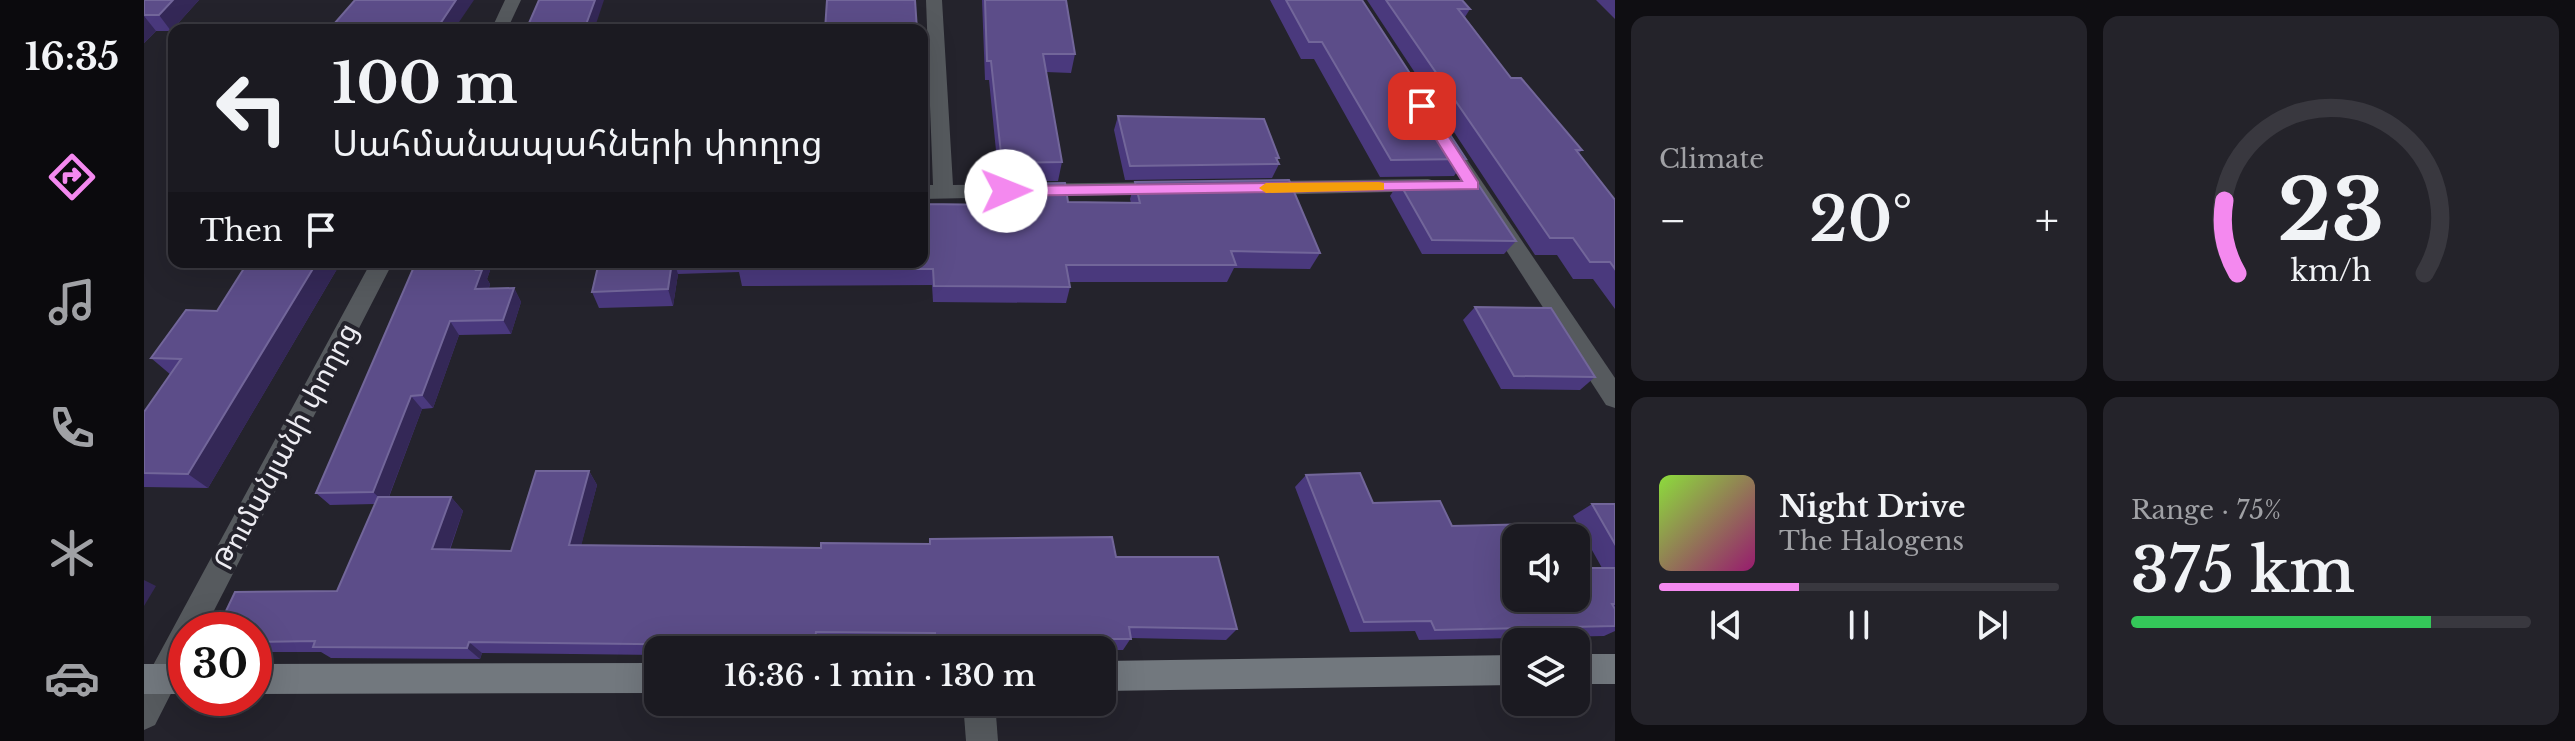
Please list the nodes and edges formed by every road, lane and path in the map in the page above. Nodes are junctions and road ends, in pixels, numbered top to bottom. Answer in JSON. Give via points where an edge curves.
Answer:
{"nodes":[{"id":1,"x":513,"y":0,"type":"edge"},
{"id":2,"x":934,"y":0,"type":"edge"},
{"id":3,"x":502,"y":24,"type":"edge"},
{"id":4,"x":1431,"y":119,"type":"edge"},
{"id":5,"x":1457,"y":186,"type":"junction"},
{"id":6,"x":1239,"y":188,"type":"edge"},
{"id":7,"x":1177,"y":189,"type":"edge"},
{"id":8,"x":928,"y":192,"type":"edge"},
{"id":9,"x":943,"y":192,"type":"junction"},
{"id":10,"x":379,"y":268,"type":"edge"},
{"id":11,"x":1615,"y":398,"type":"edge"},
{"id":12,"x":198,"y":612,"type":"edge"},
{"id":13,"x":1590,"y":669,"type":"edge"},
{"id":14,"x":1615,"y":669,"type":"edge"},
{"id":15,"x":1502,"y":670,"type":"edge"},
{"id":16,"x":1116,"y":676,"type":"edge"},
{"id":17,"x":644,"y":678,"type":"edge"},
{"id":18,"x":164,"y":679,"type":"edge"},
{"id":19,"x":272,"y":679,"type":"edge"},
{"id":20,"x":144,"y":714,"type":"edge"},
{"id":21,"x":980,"y":716,"type":"edge"},
{"id":22,"x":982,"y":741,"type":"edge"}],
"edges":[{"from":1,"to":3,"type":"street"},
{"from":2,"to":9,"type":"street"},
{"from":4,"to":5,"type":"street"},
{"from":5,"to":6,"type":"street"},
{"from":5,"to":11,"type":"street"},
{"from":7,"to":9,"type":"street"},
{"from":8,"to":9,"type":"street"},
{"from":10,"to":12,"type":"street","name":"Թումանյանի փողոց"},
{"from":13,"to":14,"type":"street"},
{"from":15,"to":16,"type":"street"},
{"from":17,"to":19,"type":"street"},
{"from":18,"to":20,"type":"street","name":"Թումանյանի փողոց"},
{"from":21,"to":22,"type":"street"}]}
